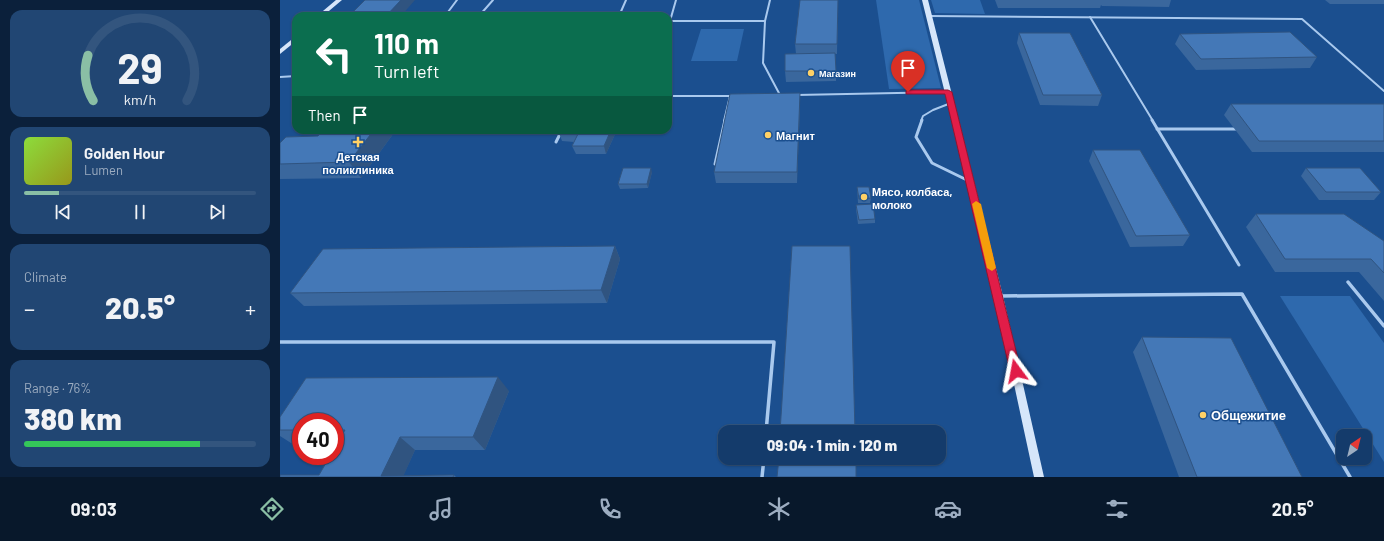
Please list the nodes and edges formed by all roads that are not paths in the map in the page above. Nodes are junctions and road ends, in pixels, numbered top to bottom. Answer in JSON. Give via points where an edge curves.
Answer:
{"nodes":[{"id":1,"x":338,"y":0,"type":"edge"},
{"id":2,"x":457,"y":0,"type":"edge"},
{"id":3,"x":493,"y":0,"type":"edge"},
{"id":4,"x":626,"y":0,"type":"edge"},
{"id":5,"x":676,"y":0,"type":"edge"},
{"id":6,"x":770,"y":0,"type":"edge"},
{"id":7,"x":925,"y":0,"type":"edge"},
{"id":8,"x":324,"y":12,"type":"edge"},
{"id":9,"x":448,"y":12,"type":"edge"},
{"id":10,"x":483,"y":12,"type":"edge"},
{"id":11,"x":621,"y":12,"type":"edge"},
{"id":12,"x":672,"y":12,"type":"edge"},
{"id":13,"x":929,"y":16,"type":"junction"},
{"id":14,"x":1090,"y":18,"type":"junction"},
{"id":15,"x":672,"y":20,"type":"edge"},
{"id":16,"x":765,"y":22,"type":"junction"},
{"id":17,"x":292,"y":42,"type":"edge"},
{"id":18,"x":280,"y":52,"type":"edge"},
{"id":19,"x":292,"y":76,"type":"edge"},
{"id":20,"x":280,"y":77,"type":"edge"},
{"id":21,"x":1384,"y":91,"type":"edge"},
{"id":22,"x":948,"y":92,"type":"junction"},
{"id":23,"x":788,"y":95,"type":"edge"},
{"id":24,"x":796,"y":95,"type":"edge"},
{"id":25,"x":672,"y":96,"type":"edge"},
{"id":26,"x":730,"y":96,"type":"junction"},
{"id":27,"x":737,"y":96,"type":"edge"},
{"id":28,"x":773,"y":96,"type":"edge"},
{"id":29,"x":780,"y":96,"type":"junction"},
{"id":30,"x":951,"y":103,"type":"junction"},
{"id":31,"x":1157,"y":128,"type":"junction"},
{"id":32,"x":1240,"y":129,"type":"edge"},
{"id":33,"x":560,"y":134,"type":"edge"},
{"id":34,"x":556,"y":142,"type":"dead end"},
{"id":35,"x":715,"y":164,"type":"edge"},
{"id":36,"x":971,"y":182,"type":"junction"},
{"id":37,"x":1239,"y":265,"type":"dead end"},
{"id":38,"x":1348,"y":282,"type":"dead end"},
{"id":39,"x":998,"y":296,"type":"junction"},
{"id":40,"x":1384,"y":326,"type":"edge"},
{"id":41,"x":280,"y":342,"type":"edge"},
{"id":42,"x":767,"y":425,"type":"edge"},
{"id":43,"x":763,"y":465,"type":"edge"},
{"id":44,"x":762,"y":477,"type":"edge"},
{"id":45,"x":1039,"y":477,"type":"edge"},
{"id":46,"x":1350,"y":477,"type":"edge"}],
"edges":[{"from":1,"to":8,"type":"street"},
{"from":2,"to":9,"type":"lane"},
{"from":3,"to":10,"type":"lane"},
{"from":4,"to":11,"type":"lane"},
{"from":5,"to":12,"type":"lane"},
{"from":6,"to":16,"type":"lane"},
{"from":7,"to":13,"type":"street"},
{"from":13,"to":14,"type":"lane"},
{"from":13,"to":22,"type":"street"},
{"from":14,"to":21,"type":"lane","via":[[1302,19]]},
{"from":14,"to":31,"type":"lane"},
{"from":15,"to":16,"type":"lane"},
{"from":16,"to":29,"type":"lane","via":[[763,63]]},
{"from":17,"to":18,"type":"street"},
{"from":19,"to":20,"type":"lane"},
{"from":22,"to":24,"type":"lane"},
{"from":22,"to":30,"type":"street"},
{"from":23,"to":29,"type":"lane"},
{"from":25,"to":26,"type":"lane"},
{"from":26,"to":27,"type":"lane"},
{"from":26,"to":35,"type":"lane"},
{"from":28,"to":29,"type":"lane"},
{"from":30,"to":36,"type":"street"},
{"from":30,"to":36,"type":"lane","via":[[923,116],[916,137],[932,163]]},
{"from":31,"to":32,"type":"lane"},
{"from":31,"to":37,"type":"lane"},
{"from":33,"to":34,"type":"lane"},
{"from":36,"to":39,"type":"street"},
{"from":38,"to":40,"type":"lane"},
{"from":39,"to":45,"type":"street"},
{"from":39,"to":46,"type":"lane","via":[[1242,294]]},
{"from":41,"to":42,"type":"lane","via":[[774,342]]},
{"from":43,"to":44,"type":"lane"}]}
